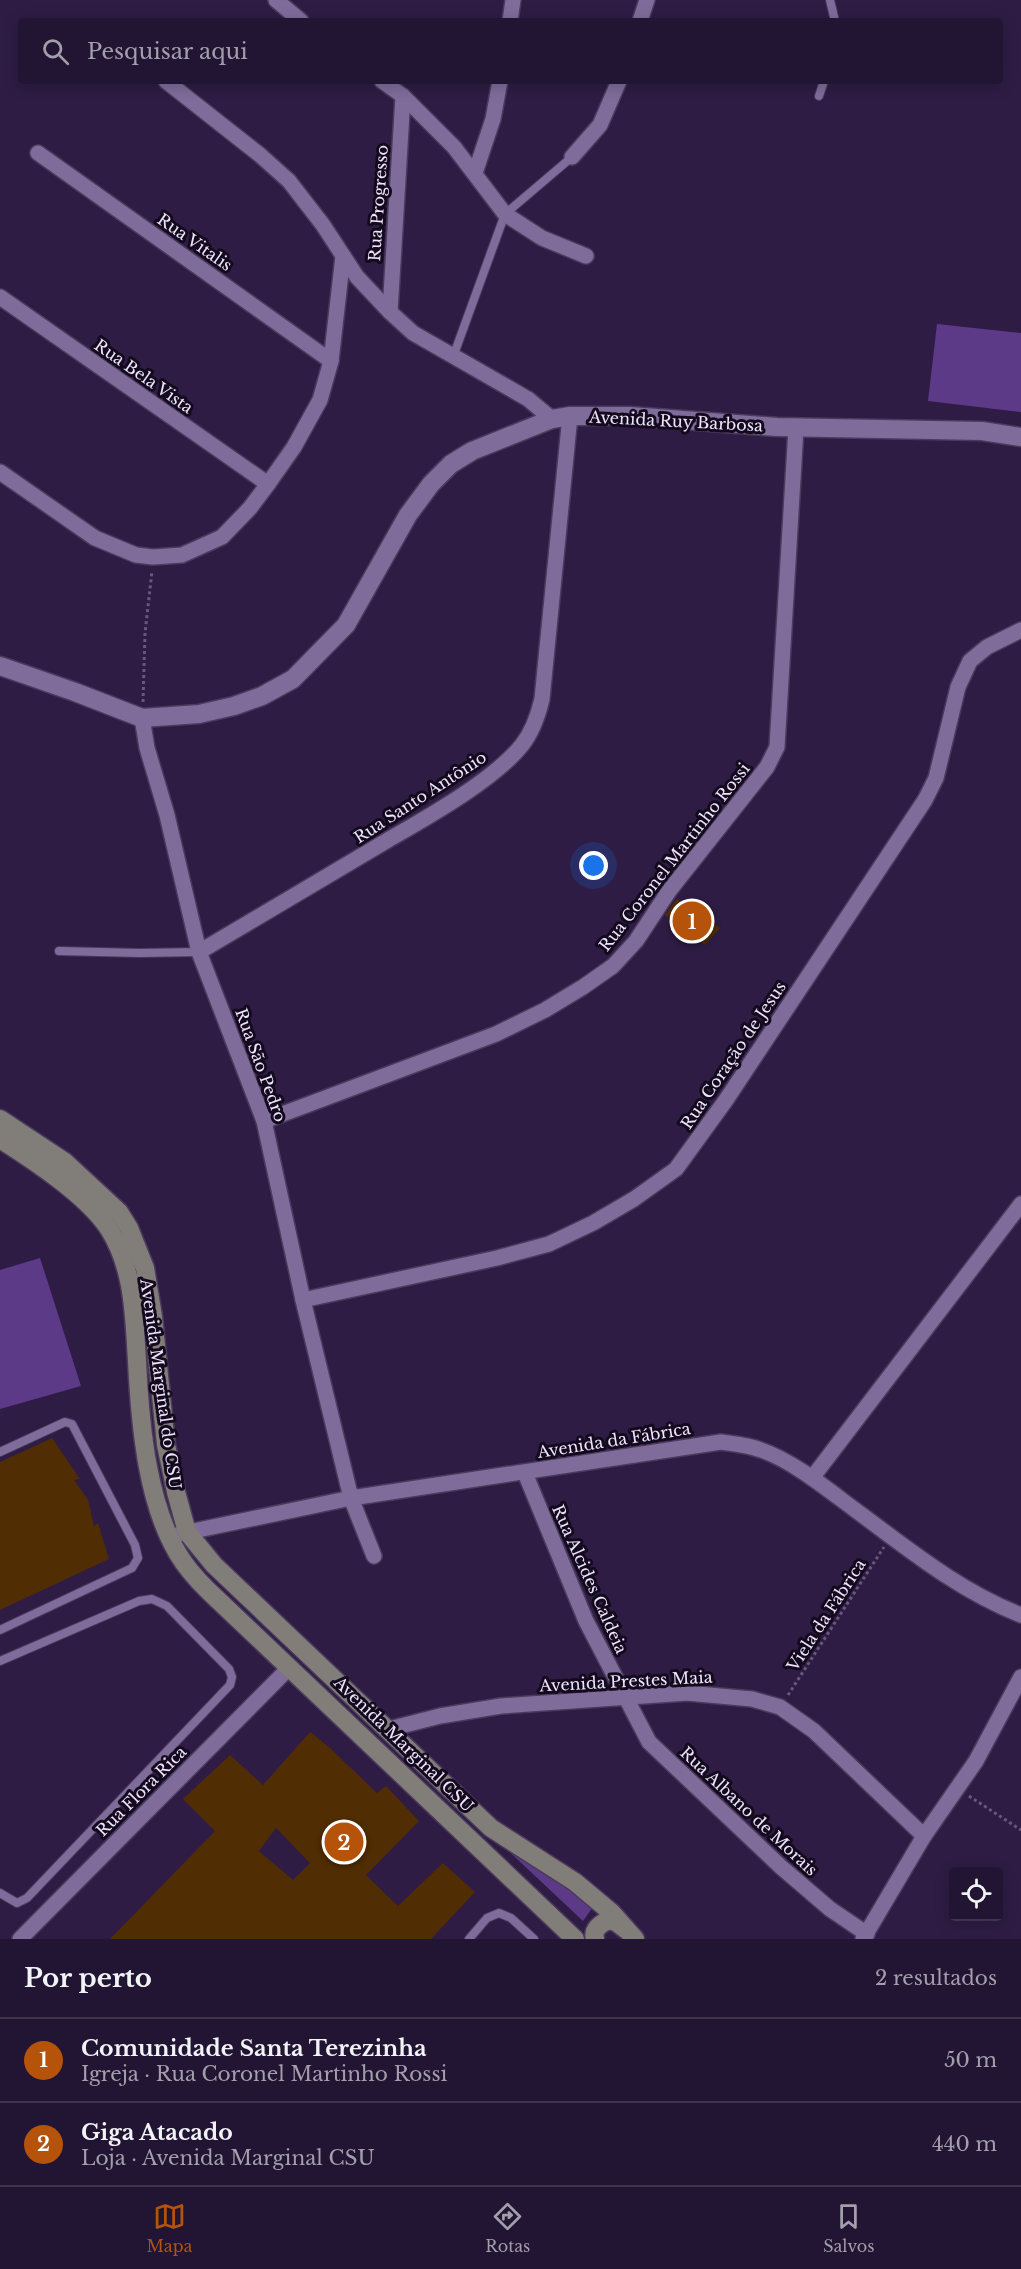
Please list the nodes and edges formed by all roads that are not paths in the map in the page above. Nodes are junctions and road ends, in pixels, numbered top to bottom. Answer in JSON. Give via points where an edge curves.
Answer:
{"nodes":[{"id":1,"x":276,"y":0,"type":"edge"},
{"id":2,"x":513,"y":0,"type":"edge"},
{"id":3,"x":647,"y":0,"type":"edge"},
{"id":4,"x":830,"y":0,"type":"edge"},
{"id":5,"x":297,"y":18,"type":"edge"},
{"id":6,"x":510,"y":18,"type":"edge"},
{"id":7,"x":641,"y":18,"type":"edge"},
{"id":8,"x":834,"y":18,"type":"edge"},
{"id":9,"x":170,"y":84,"type":"edge"},
{"id":10,"x":386,"y":84,"type":"edge"},
{"id":11,"x":499,"y":84,"type":"edge"},
{"id":12,"x":618,"y":84,"type":"edge"},
{"id":13,"x":823,"y":84,"type":"edge"},
{"id":14,"x":403,"y":96,"type":"junction"},
{"id":15,"x":819,"y":96,"type":"dead end"},
{"id":16,"x":38,"y":153,"type":"dead end"},
{"id":17,"x":572,"y":157,"type":"joint"},
{"id":18,"x":475,"y":173,"type":"junction"},
{"id":19,"x":505,"y":214,"type":"junction"},
{"id":20,"x":343,"y":256,"type":"junction"},
{"id":21,"x":586,"y":256,"type":"dead end"},
{"id":22,"x":0,"y":297,"type":"edge"},
{"id":23,"x":390,"y":312,"type":"junction"},
{"id":24,"x":453,"y":357,"type":"junction"},
{"id":25,"x":331,"y":361,"type":"junction"},
{"id":26,"x":561,"y":417,"type":"junction"},
{"id":27,"x":796,"y":428,"type":"junction"},
{"id":28,"x":1021,"y":437,"type":"edge"},
{"id":29,"x":0,"y":472,"type":"edge"},
{"id":30,"x":268,"y":484,"type":"junction"},
{"id":31,"x":1021,"y":630,"type":"edge"},
{"id":32,"x":0,"y":666,"type":"edge"},
{"id":33,"x":142,"y":718,"type":"junction"},
{"id":34,"x":59,"y":951,"type":"dead end"},
{"id":35,"x":199,"y":952,"type":"junction"},
{"id":36,"x":0,"y":1119,"type":"edge"},
{"id":37,"x":264,"y":1121,"type":"junction"},
{"id":38,"x":0,"y":1139,"type":"edge"},
{"id":39,"x":1021,"y":1204,"type":"edge"},
{"id":40,"x":303,"y":1300,"type":"junction"},
{"id":41,"x":0,"y":1452,"type":"edge"},
{"id":42,"x":525,"y":1473,"type":"junction"},
{"id":43,"x":812,"y":1478,"type":"junction"},
{"id":44,"x":351,"y":1498,"type":"junction"},
{"id":45,"x":178,"y":1534,"type":"junction"},
{"id":46,"x":374,"y":1556,"type":"dead end"},
{"id":47,"x":1021,"y":1615,"type":"edge"},
{"id":48,"x":0,"y":1630,"type":"edge"},
{"id":49,"x":0,"y":1661,"type":"edge"},
{"id":50,"x":289,"y":1668,"type":"junction"},
{"id":51,"x":1021,"y":1677,"type":"edge"},
{"id":52,"x":627,"y":1697,"type":"junction"},
{"id":53,"x":389,"y":1729,"type":"junction"},
{"id":54,"x":924,"y":1836,"type":"junction"},
{"id":55,"x":0,"y":1893,"type":"edge"},
{"id":56,"x":631,"y":1934,"type":"edge"},
{"id":57,"x":865,"y":1937,"type":"edge"},
{"id":58,"x":20,"y":1939,"type":"edge"},
{"id":59,"x":469,"y":1939,"type":"edge"},
{"id":60,"x":534,"y":1939,"type":"edge"},
{"id":61,"x":575,"y":1939,"type":"edge"},
{"id":62,"x":595,"y":1939,"type":"edge"}],
"edges":[{"from":1,"to":5,"type":"street"},
{"from":2,"to":6,"type":"street"},
{"from":3,"to":7,"type":"street"},
{"from":4,"to":8,"type":"lane"},
{"from":9,"to":20,"type":"street","via":[[289,181]]},
{"from":10,"to":14,"type":"street"},
{"from":11,"to":18,"type":"street","via":[[493,119]]},
{"from":12,"to":17,"type":"street","via":[[600,124]]},
{"from":13,"to":15,"type":"lane"},
{"from":14,"to":18,"type":"street"},
{"from":14,"to":23,"type":"street","name":"Rua Progresso"},
{"from":16,"to":25,"type":"street","name":"Rua Vitalis"},
{"from":17,"to":19,"type":"lane"},
{"from":18,"to":19,"type":"street"},
{"from":19,"to":21,"type":"street","via":[[542,238]]},
{"from":19,"to":24,"type":"lane"},
{"from":20,"to":23,"type":"street"},
{"from":20,"to":25,"type":"street"},
{"from":22,"to":30,"type":"street","name":"Rua Bela Vista"},
{"from":23,"to":24,"type":"street","via":[[413,333]]},
{"from":24,"to":26,"type":"street"},
{"from":25,"to":30,"type":"street","via":[[316,407]]},
{"from":26,"to":27,"type":"street","name":"Avenida Ruy Barbosa","via":[[630,416]]},
{"from":26,"to":33,"type":"street","name":"Avenida Ruy Barbosa","via":[[472,451],[451,464],[431,484],[398,532],[346,625],[293,679],[234,706],[173,717]]},
{"from":26,"to":35,"type":"street","name":"Rua Santo Antônio","via":[[542,699],[536,722],[523,744],[480,782],[418,822]]},
{"from":27,"to":28,"type":"street","name":"Avenida Ruy Barbosa","via":[[982,431]]},
{"from":27,"to":37,"type":"street","name":"Rua Coronel Martinho Rossi","via":[[777,747],[767,767],[669,891],[636,941],[613,966],[546,1010],[496,1034]]},
{"from":29,"to":30,"type":"street","via":[[95,538],[136,555],[153,557],[182,555],[222,537]]},
{"from":31,"to":40,"type":"street","name":"Rua Coração de Jesus","via":[[987,647],[970,661],[958,687],[936,778],[925,800],[676,1169],[634,1199],[549,1244]]},
{"from":32,"to":33,"type":"street","name":"Avenida Ruy Barbosa"},
{"from":33,"to":35,"type":"street","name":"Rua São Pedro"},
{"from":34,"to":35,"type":"lane"},
{"from":35,"to":37,"type":"street","name":"Rua São Pedro"},
{"from":36,"to":45,"type":"main road","name":"Avenida Marginal do CSU","via":[[72,1168],[119,1212],[129,1228],[145,1268],[153,1316]]},
{"from":37,"to":40,"type":"street","name":"Rua São Pedro"},
{"from":38,"to":45,"type":"main road","name":"Avenida Marginal do CSU","via":[[84,1201],[108,1227],[123,1258],[134,1302],[145,1443],[157,1501]]},
{"from":39,"to":43,"type":"street"},
{"from":40,"to":44,"type":"street","name":"Rua São Pedro"},
{"from":41,"to":48,"type":"lane","via":[[65,1422],[72,1424],[135,1545],[138,1558],[132,1569]]},
{"from":42,"to":43,"type":"street","name":"Avenida da Fábrica","via":[[721,1442],[764,1450]]},
{"from":42,"to":44,"type":"street","name":"Avenida da Fábrica"},
{"from":42,"to":52,"type":"street","name":"Rua Alcides Caldeia","via":[[586,1621]]},
{"from":43,"to":47,"type":"street","name":"Avenida da Fábrica","via":[[936,1570]]},
{"from":44,"to":45,"type":"street","name":"Avenida da Fábrica"},
{"from":44,"to":46,"type":"street","name":"Rua São Pedro"},
{"from":45,"to":50,"type":"main road","name":"Avenida Marginal CSU","via":[[184,1563],[200,1583]]},
{"from":45,"to":53,"type":"main road","name":"Avenida Marginal CSU"},
{"from":49,"to":55,"type":"lane","via":[[139,1601],[152,1599],[167,1606],[229,1669],[232,1677],[230,1685],[27,1898],[17,1903]]},
{"from":50,"to":58,"type":"street","name":"Rua Flora Rica"},
{"from":50,"to":61,"type":"main road","name":"Avenida Marginal CSU"},
{"from":51,"to":54,"type":"street","via":[[976,1761]]},
{"from":52,"to":53,"type":"street","name":"Avenida Prestes Maia","via":[[501,1706]]},
{"from":52,"to":54,"type":"street","name":"Avenida Prestes Maia","via":[[722,1695],[780,1707],[814,1731]]},
{"from":52,"to":57,"type":"street","name":"Rua Albano de Morais","via":[[649,1742],[781,1868]]},
{"from":53,"to":56,"type":"main road","name":"Avenida Marginal CSU","via":[[491,1827],[575,1882]]},
{"from":54,"to":57,"type":"street"},
{"from":56,"to":62,"type":"main road","via":[[609,1920],[597,1928]]},
{"from":59,"to":60,"type":"lane","via":[[487,1918],[499,1913],[511,1918]]}]}
